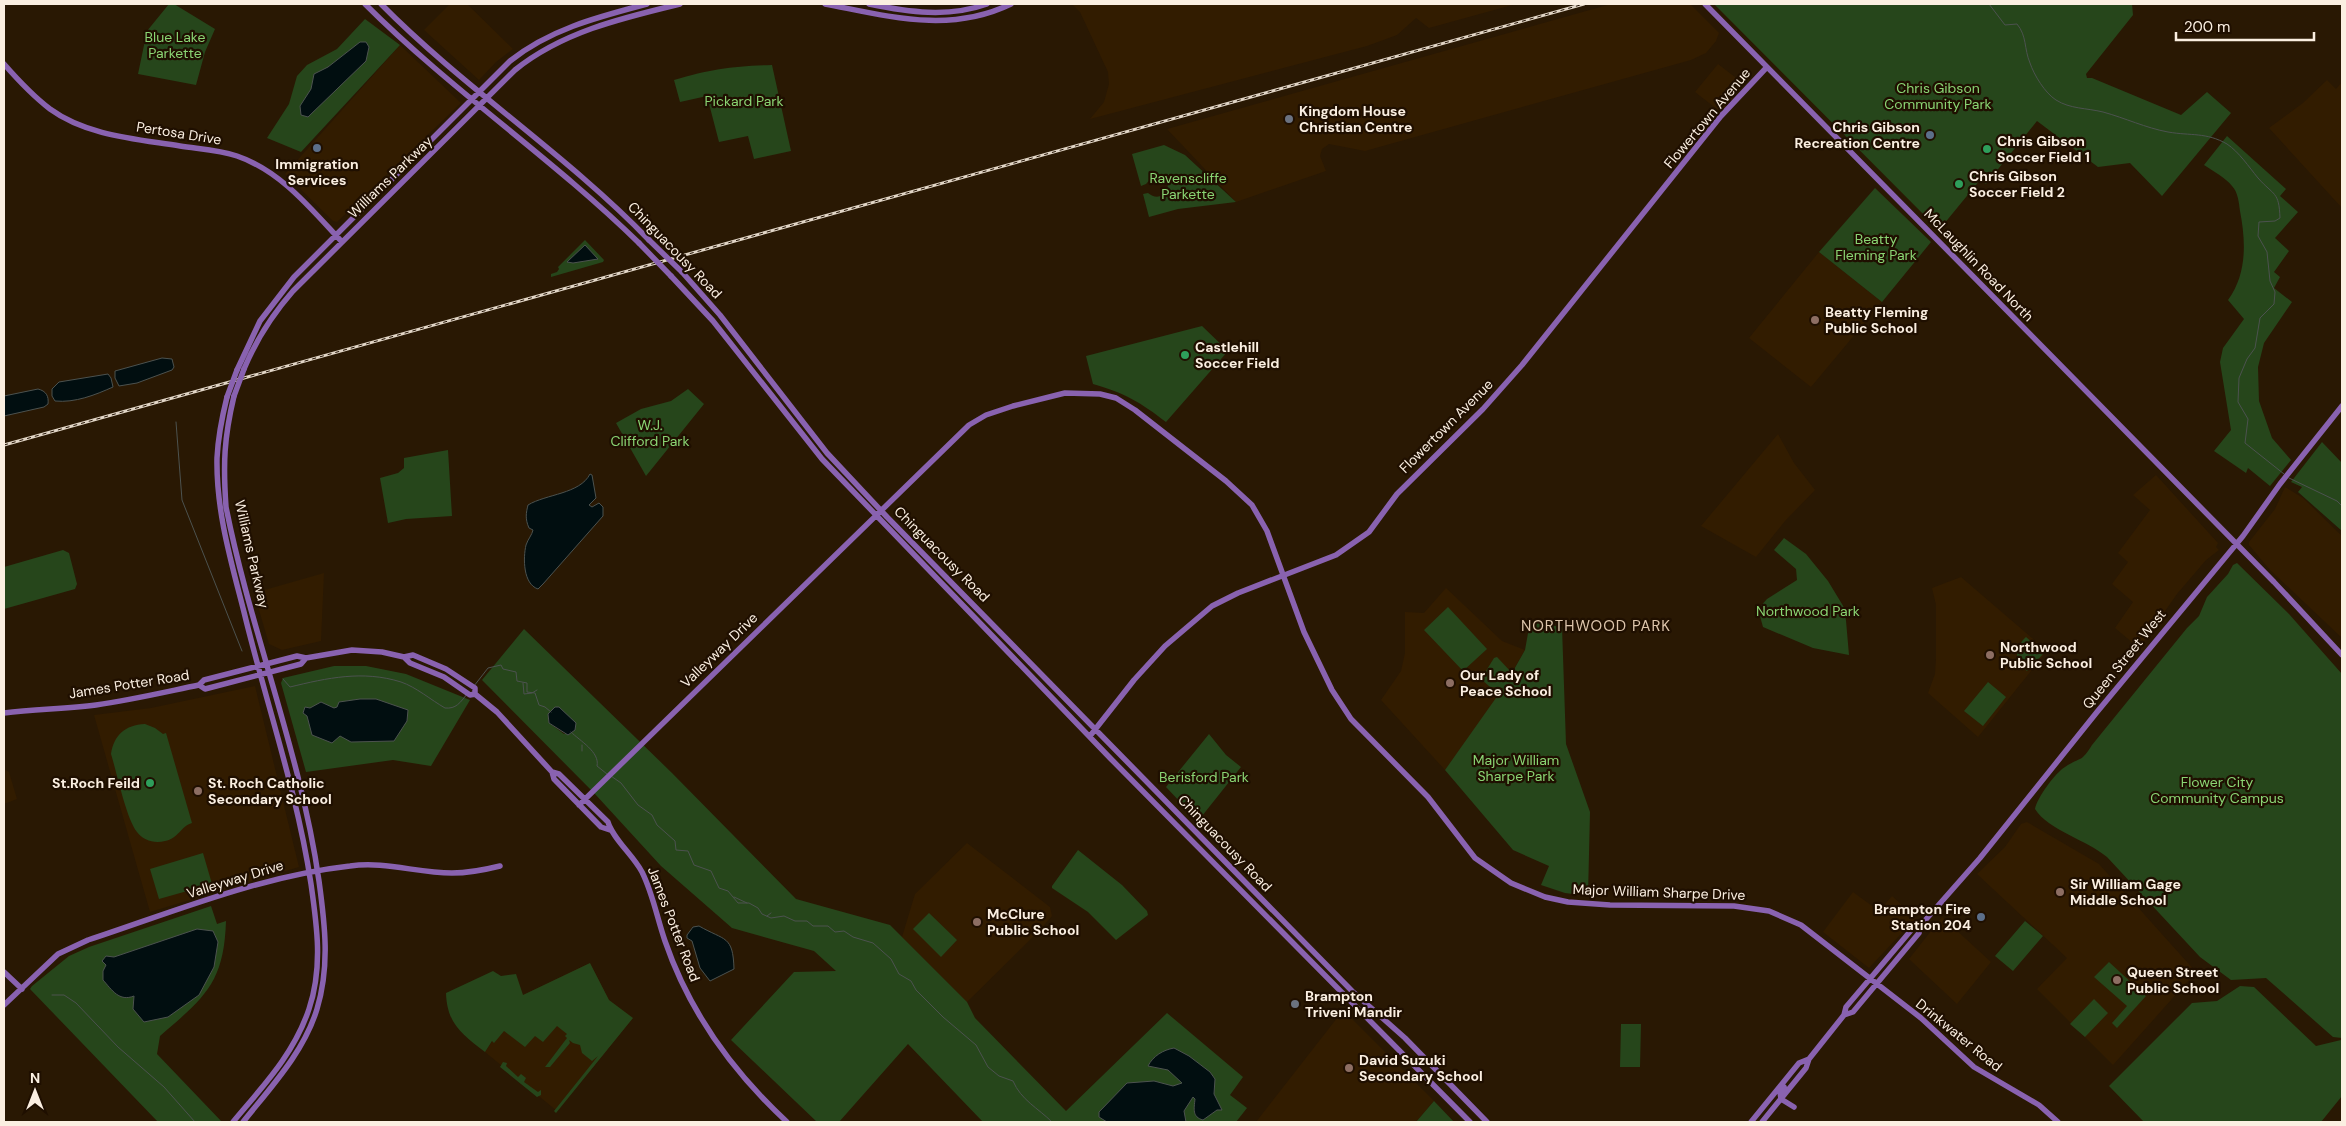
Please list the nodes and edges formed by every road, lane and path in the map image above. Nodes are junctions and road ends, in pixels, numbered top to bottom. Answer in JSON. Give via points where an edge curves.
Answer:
{"nodes":[{"id":1,"x":365,"y":4,"type":"edge"},
{"id":2,"x":382,"y":4,"type":"edge"},
{"id":3,"x":647,"y":4,"type":"edge"},
{"id":4,"x":680,"y":4,"type":"edge"},
{"id":5,"x":825,"y":4,"type":"edge"},
{"id":6,"x":869,"y":4,"type":"edge"},
{"id":7,"x":987,"y":4,"type":"edge"},
{"id":8,"x":1011,"y":4,"type":"edge"},
{"id":9,"x":1705,"y":4,"type":"edge"},
{"id":10,"x":4,"y":64,"type":"edge"},
{"id":11,"x":1767,"y":67,"type":"junction"},
{"id":12,"x":480,"y":92,"type":"junction"},
{"id":13,"x":473,"y":100,"type":"junction"},
{"id":14,"x":487,"y":100,"type":"junction"},
{"id":15,"x":480,"y":106,"type":"junction"},
{"id":16,"x":335,"y":234,"type":"junction"},
{"id":17,"x":342,"y":242,"type":"junction"},
{"id":18,"x":2342,"y":406,"type":"edge"},
{"id":19,"x":880,"y":514,"type":"junction"},
{"id":20,"x":2236,"y":544,"type":"junction"},
{"id":21,"x":1283,"y":575,"type":"junction"},
{"id":22,"x":2342,"y":655,"type":"edge"},
{"id":23,"x":404,"y":657,"type":"junction"},
{"id":24,"x":306,"y":658,"type":"junction"},
{"id":25,"x":267,"y":665,"type":"junction"},
{"id":26,"x":257,"y":667,"type":"junction"},
{"id":27,"x":270,"y":673,"type":"junction"},
{"id":28,"x":260,"y":676,"type":"junction"},
{"id":29,"x":199,"y":685,"type":"junction"},
{"id":30,"x":476,"y":694,"type":"junction"},
{"id":31,"x":4,"y":713,"type":"edge"},
{"id":32,"x":1096,"y":729,"type":"junction"},
{"id":33,"x":1090,"y":736,"type":"junction"},
{"id":34,"x":552,"y":772,"type":"junction"},
{"id":35,"x":585,"y":799,"type":"junction"},
{"id":36,"x":580,"y":805,"type":"junction"},
{"id":37,"x":610,"y":830,"type":"junction"},
{"id":38,"x":500,"y":866,"type":"dead end"},
{"id":39,"x":317,"y":870,"type":"junction"},
{"id":40,"x":309,"y":871,"type":"junction"},
{"id":41,"x":1921,"y":925,"type":"junction"},
{"id":42,"x":4,"y":972,"type":"edge"},
{"id":43,"x":1870,"y":979,"type":"junction"},
{"id":44,"x":1877,"y":985,"type":"junction"},
{"id":45,"x":22,"y":989,"type":"junction"},
{"id":46,"x":4,"y":1005,"type":"edge"},
{"id":47,"x":1844,"y":1015,"type":"junction"},
{"id":48,"x":1810,"y":1059,"type":"junction"},
{"id":49,"x":1799,"y":1063,"type":"junction"},
{"id":50,"x":1798,"y":1078,"type":"junction"},
{"id":51,"x":1781,"y":1099,"type":"junction"},
{"id":52,"x":233,"y":1122,"type":"edge"},
{"id":53,"x":243,"y":1122,"type":"edge"},
{"id":54,"x":787,"y":1122,"type":"edge"},
{"id":55,"x":1470,"y":1122,"type":"edge"},
{"id":56,"x":1487,"y":1122,"type":"edge"},
{"id":57,"x":1751,"y":1122,"type":"edge"},
{"id":58,"x":1762,"y":1122,"type":"edge"},
{"id":59,"x":2058,"y":1122,"type":"edge"}],
"edges":[{"from":1,"to":13,"type":"main road","name":"Chinguacousy Road","via":[[430,66]]},
{"from":2,"to":12,"type":"main road","name":"Chinguacousy Road","via":[[431,52]]},
{"from":3,"to":12,"type":"main road","name":"Williams Parkway","via":[[592,19],[546,38],[510,61]]},
{"from":4,"to":14,"type":"main road","name":"Williams Parkway","via":[[566,38],[529,58],[503,80]]},
{"from":5,"to":8,"type":"main road","via":[[925,22],[964,19]]},
{"from":6,"to":7,"type":"main road","via":[[925,13]]},
{"from":9,"to":11,"type":"main road","name":"McLaughlin Road North"},
{"from":10,"to":16,"type":"main road","name":"Pertosa Drive","via":[[37,99],[81,126],[117,136],[236,156],[259,166],[294,192]]},
{"from":11,"to":20,"type":"main road","name":"McLaughlin Road North"},
{"from":11,"to":21,"type":"main road","name":"Flowertown Avenue","via":[[1721,116],[1522,366],[1397,494],[1369,532],[1336,555]]},
{"from":12,"to":13,"type":"main road","name":"Williams Parkway"},
{"from":12,"to":14,"type":"main road","name":"Chinguacousy Road"},
{"from":13,"to":15,"type":"main road","name":"Chinguacousy Road"},
{"from":13,"to":16,"type":"main road","name":"Williams Parkway"},
{"from":14,"to":15,"type":"main road","name":"Williams Parkway"},
{"from":14,"to":19,"type":"main road","name":"Chinguacousy Road","bridge":true,"via":[[587,182],[682,272]]},
{"from":15,"to":17,"type":"main road","name":"Williams Parkway"},
{"from":15,"to":19,"type":"main road","name":"Chinguacousy Road","bridge":true,"via":[[600,204],[638,242],[713,321],[822,459]]},
{"from":16,"to":17,"type":"main road","name":"Pertosa Drive"},
{"from":16,"to":26,"type":"main road","name":"Williams Parkway","bridge":true,"via":[[294,276],[252,334],[226,398],[217,456],[218,500]]},
{"from":17,"to":25,"type":"main road","name":"Williams Parkway","bridge":true,"via":[[282,304],[261,334],[234,396],[226,429],[223,456],[226,507]]},
{"from":18,"to":20,"type":"main road","name":"Queen Street West"},
{"from":19,"to":21,"type":"main road","name":"Major William Sharpe Drive","via":[[945,446],[986,415],[1058,394],[1100,394],[1116,398],[1135,410],[1226,481],[1252,506],[1267,531]]},
{"from":19,"to":32,"type":"main road","name":"Chinguacousy Road"},
{"from":19,"to":33,"type":"main road","name":"Chinguacousy Road"},
{"from":19,"to":35,"type":"main road","name":"Valleyway Drive"},
{"from":20,"to":22,"type":"main road","name":"McLaughlin Road North"},
{"from":20,"to":41,"type":"main road","name":"Queen Street West","via":[[1980,858]]},
{"from":21,"to":32,"type":"main road","name":"Flowertown Avenue","via":[[1212,606],[1183,629],[1134,680]]},
{"from":21,"to":43,"type":"main road","name":"Major William Sharpe Drive","via":[[1317,661],[1352,719],[1431,801],[1476,858],[1511,883],[1544,897],[1568,902],[1734,906],[1769,911],[1802,925]]},
{"from":23,"to":24,"type":"main road","name":"James Potter Road","via":[[352,650]]},
{"from":23,"to":30,"type":"main road","name":"James Potter Road","via":[[470,695]]},
{"from":23,"to":30,"type":"main road","name":"James Potter Road","via":[[420,658],[459,677],[475,688]]},
{"from":24,"to":25,"type":"main road","name":"James Potter Road","via":[[297,656]]},
{"from":24,"to":27,"type":"main road","name":"James Potter Road","via":[[300,664]]},
{"from":25,"to":26,"type":"main road","name":"James Potter Road"},
{"from":25,"to":27,"type":"main road","name":"Williams Parkway"},
{"from":26,"to":28,"type":"main road","name":"Williams Parkway"},
{"from":26,"to":29,"type":"main road","name":"James Potter Road","via":[[204,680]]},
{"from":27,"to":28,"type":"main road","name":"James Potter Road"},
{"from":27,"to":39,"type":"main road","name":"Williams Parkway","via":[[309,824]]},
{"from":28,"to":29,"type":"main road","name":"James Potter Road","via":[[205,689]]},
{"from":28,"to":40,"type":"main road","name":"Williams Parkway","via":[[294,798]]},
{"from":29,"to":31,"type":"main road","name":"James Potter Road","via":[[97,704]]},
{"from":30,"to":34,"type":"main road","name":"James Potter Road"},
{"from":32,"to":33,"type":"main road","name":"Flowertown Avenue"},
{"from":32,"to":56,"type":"main road","name":"Chinguacousy Road","via":[[1352,991],[1405,1038]]},
{"from":33,"to":55,"type":"main road","name":"Chinguacousy Road"},
{"from":34,"to":35,"type":"main road","name":"James Potter Road","via":[[559,774]]},
{"from":34,"to":36,"type":"main road","name":"James Potter Road","via":[[554,779]]},
{"from":35,"to":36,"type":"main road","name":"Valleyway Drive"},
{"from":35,"to":37,"type":"main road","name":"James Potter Road","via":[[608,822]]},
{"from":36,"to":37,"type":"main road","name":"James Potter Road","via":[[601,827]]},
{"from":37,"to":54,"type":"main road","name":"James Potter Road","via":[[641,871],[665,942],[708,1031],[767,1103]]},
{"from":38,"to":39,"type":"main road","name":"Valleyway Drive","via":[[479,872],[451,873],[364,864]]},
{"from":39,"to":40,"type":"main road","name":"Valleyway Drive"},
{"from":39,"to":53,"type":"main road","name":"Williams Parkway","via":[[326,943],[325,977],[317,1009],[302,1044],[288,1066]]},
{"from":40,"to":45,"type":"main road","name":"Valleyway Drive","via":[[88,940],[58,954]]},
{"from":40,"to":52,"type":"main road","name":"Williams Parkway","via":[[319,948],[318,973],[311,1003],[283,1062]]},
{"from":41,"to":43,"type":"main road","name":"Queen Street West","via":[[1913,928]]},
{"from":41,"to":44,"type":"main road","name":"Queen Street West","via":[[1919,933]]},
{"from":42,"to":45,"type":"main road"},
{"from":43,"to":44,"type":"main road","name":"Drinkwater Road"},
{"from":43,"to":47,"type":"main road","name":"Queen Street West","via":[[1846,1007]]},
{"from":44,"to":47,"type":"main road","name":"Queen Street West","via":[[1853,1012]]},
{"from":44,"to":59,"type":"main road","name":"Drinkwater Road","via":[[1921,1018],[1974,1067],[2039,1105]]},
{"from":45,"to":46,"type":"main road","name":"Valleyway Drive"},
{"from":47,"to":48,"type":"main road","name":"Queen Street West"},
{"from":48,"to":49,"type":"main road"},
{"from":48,"to":50,"type":"main road","name":"Queen Street West"},
{"from":49,"to":51,"type":"main road","via":[[1800,1067],[1780,1092]]},
{"from":49,"to":57,"type":"main road"},
{"from":50,"to":51,"type":"main road","name":"Queen Street West"},
{"from":50,"to":51,"type":"main road","via":[[1789,1091],[1794,1106]]},
{"from":51,"to":58,"type":"main road","name":"Queen Street West"}]}
